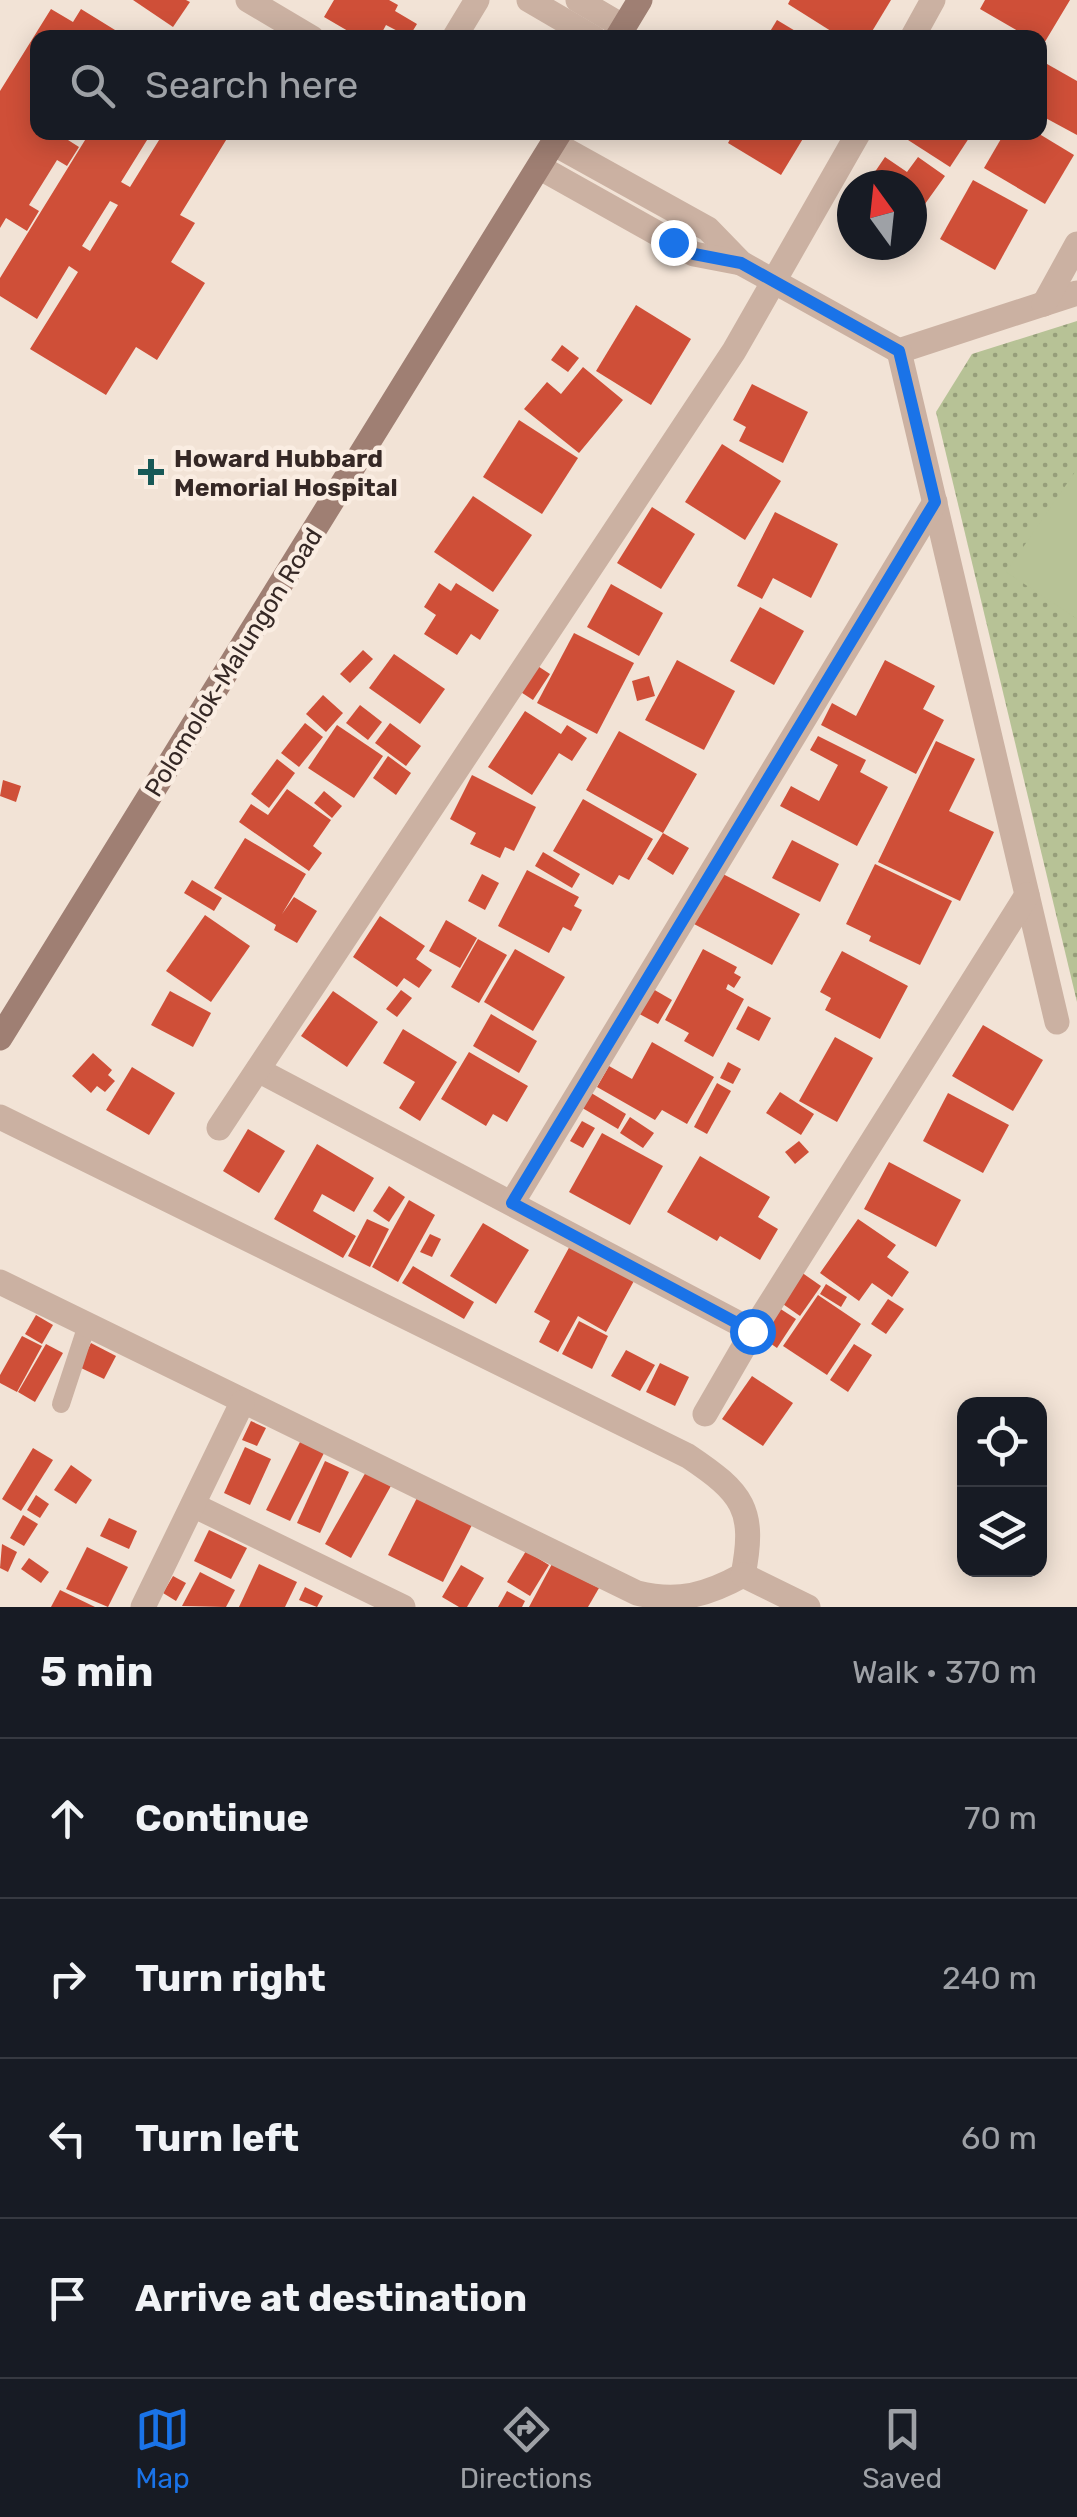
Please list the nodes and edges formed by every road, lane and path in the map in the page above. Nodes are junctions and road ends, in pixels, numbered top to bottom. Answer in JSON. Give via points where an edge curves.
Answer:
{"nodes":[{"id":1,"x":248,"y":0,"type":"edge"},
{"id":2,"x":477,"y":0,"type":"edge"},
{"id":3,"x":529,"y":0,"type":"edge"},
{"id":4,"x":578,"y":0,"type":"edge"},
{"id":5,"x":640,"y":0,"type":"edge"},
{"id":6,"x":933,"y":0,"type":"edge"},
{"id":7,"x":299,"y":30,"type":"edge"},
{"id":8,"x":459,"y":30,"type":"edge"},
{"id":9,"x":580,"y":30,"type":"edge"},
{"id":10,"x":618,"y":30,"type":"edge"},
{"id":11,"x":622,"y":30,"type":"edge"},
{"id":12,"x":916,"y":30,"type":"edge"},
{"id":13,"x":555,"y":140,"type":"edge"},
{"id":14,"x":559,"y":140,"type":"edge"},
{"id":15,"x":855,"y":140,"type":"edge"},
{"id":16,"x":538,"y":168,"type":"junction"},
{"id":17,"x":1077,"y":244,"type":"edge"},
{"id":18,"x":741,"y":263,"type":"junction"},
{"id":19,"x":776,"y":282,"type":"junction"},
{"id":20,"x":1077,"y":293,"type":"edge"},
{"id":21,"x":1044,"y":304,"type":"junction"},
{"id":22,"x":899,"y":351,"type":"junction"},
{"id":23,"x":935,"y":502,"type":"junction"},
{"id":24,"x":1027,"y":894,"type":"junction"},
{"id":25,"x":1057,"y":1022,"type":"dead end"},
{"id":26,"x":0,"y":1038,"type":"edge"},
{"id":27,"x":258,"y":1070,"type":"junction"},
{"id":28,"x":0,"y":1118,"type":"edge"},
{"id":29,"x":219,"y":1128,"type":"dead end"},
{"id":30,"x":512,"y":1203,"type":"junction"},
{"id":31,"x":0,"y":1282,"type":"edge"},
{"id":32,"x":87,"y":1325,"type":"junction"},
{"id":33,"x":752,"y":1331,"type":"junction"},
{"id":34,"x":242,"y":1403,"type":"junction"},
{"id":35,"x":61,"y":1404,"type":"dead end"},
{"id":36,"x":704,"y":1414,"type":"dead end"},
{"id":37,"x":193,"y":1505,"type":"junction"},
{"id":38,"x":743,"y":1575,"type":"junction"},
{"id":39,"x":367,"y":1599,"type":"edge"},
{"id":40,"x":144,"y":1607,"type":"edge"},
{"id":41,"x":403,"y":1607,"type":"edge"},
{"id":42,"x":808,"y":1607,"type":"edge"}],
"edges":[{"from":1,"to":7,"type":"street"},
{"from":2,"to":8,"type":"street"},
{"from":3,"to":9,"type":"street"},
{"from":4,"to":10,"type":"street"},
{"from":5,"to":11,"type":"main road"},
{"from":6,"to":12,"type":"street"},
{"from":13,"to":16,"type":"main road","name":"Polomolok-Malungon Road"},
{"from":14,"to":18,"type":"street","via":[[708,228]]},
{"from":15,"to":19,"type":"street"},
{"from":16,"to":18,"type":"street","via":[[694,254]]},
{"from":16,"to":26,"type":"main road","name":"Polomolok-Malungon Road"},
{"from":17,"to":21,"type":"street"},
{"from":18,"to":19,"type":"street"},
{"from":19,"to":22,"type":"street"},
{"from":19,"to":27,"type":"street"},
{"from":20,"to":21,"type":"street"},
{"from":21,"to":22,"type":"street"},
{"from":22,"to":23,"type":"street"},
{"from":23,"to":24,"type":"street"},
{"from":23,"to":30,"type":"street"},
{"from":24,"to":25,"type":"street"},
{"from":24,"to":33,"type":"street"},
{"from":27,"to":29,"type":"street"},
{"from":27,"to":30,"type":"street"},
{"from":28,"to":38,"type":"street","via":[[688,1456],[740,1499],[750,1526]]},
{"from":30,"to":33,"type":"street"},
{"from":31,"to":32,"type":"street"},
{"from":32,"to":34,"type":"street"},
{"from":32,"to":35,"type":"lane"},
{"from":33,"to":36,"type":"street"},
{"from":34,"to":37,"type":"street"},
{"from":34,"to":38,"type":"street","via":[[637,1593],[691,1598]]},
{"from":37,"to":39,"type":"street"},
{"from":37,"to":40,"type":"street"},
{"from":38,"to":42,"type":"street"},
{"from":39,"to":41,"type":"street"}]}
